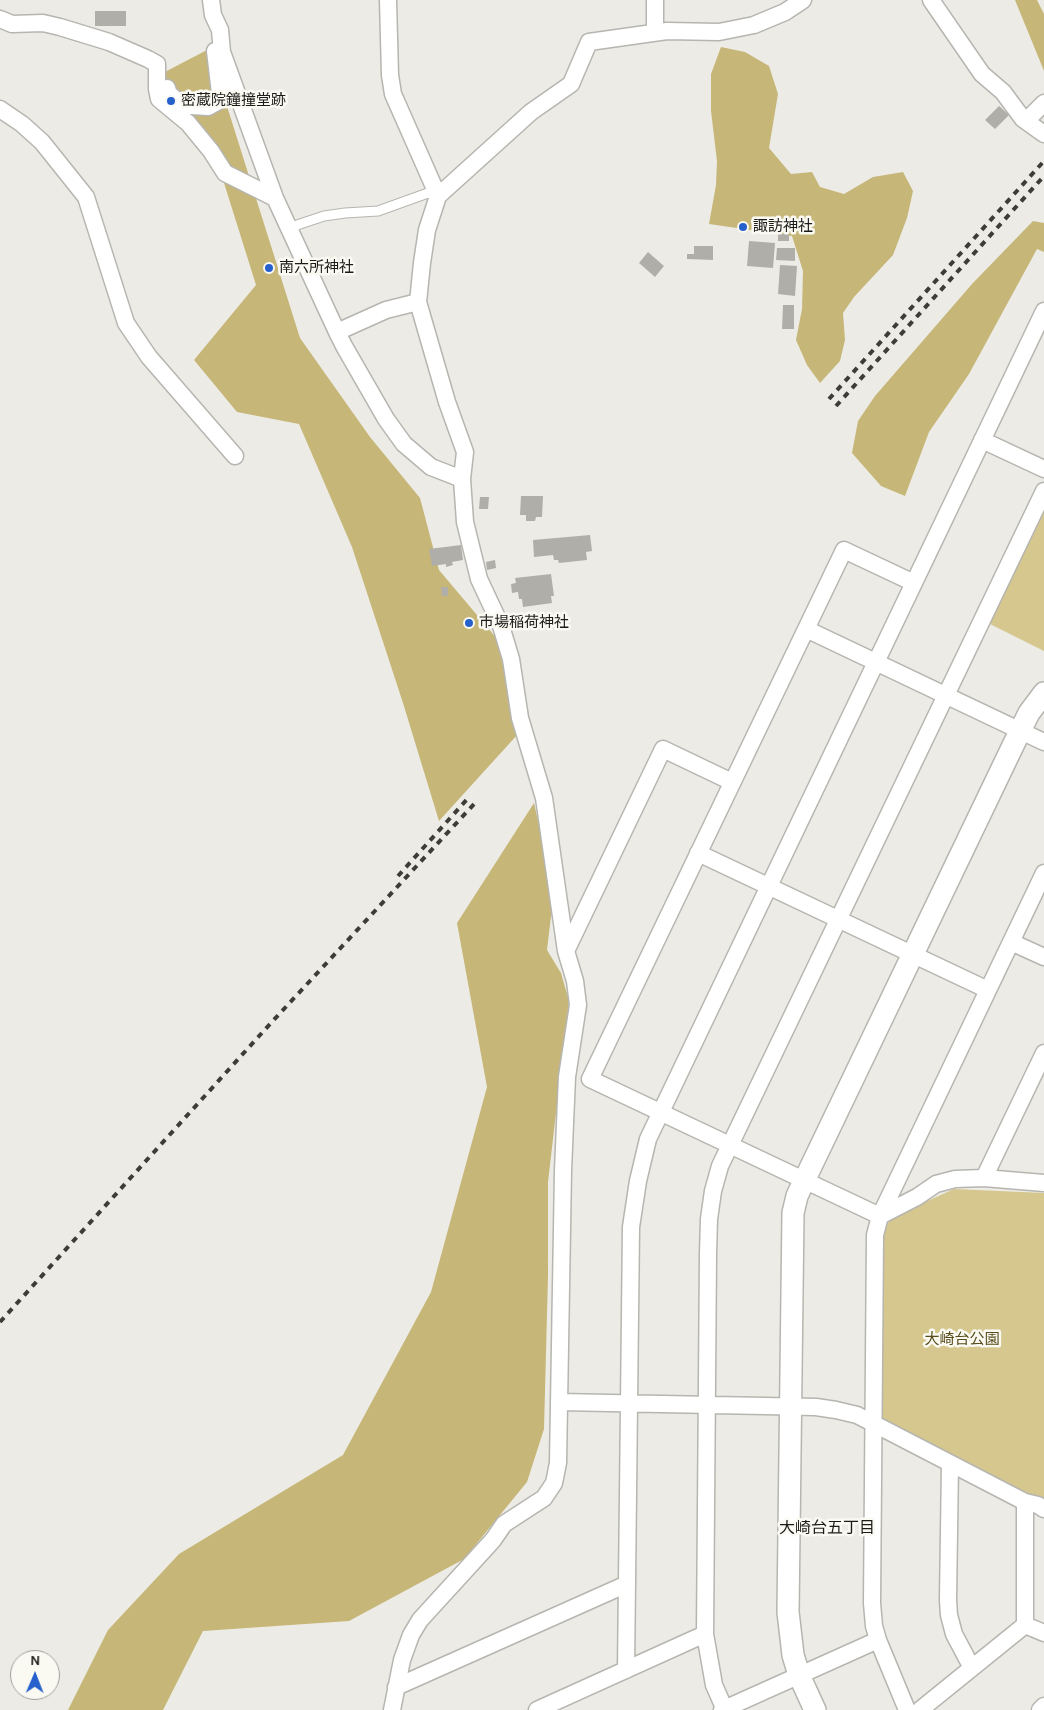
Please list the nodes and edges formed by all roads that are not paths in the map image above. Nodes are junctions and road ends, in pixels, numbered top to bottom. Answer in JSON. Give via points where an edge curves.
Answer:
{"nodes":[{"id":1,"x":388,"y":0,"type":"edge"},
{"id":2,"x":654,"y":0,"type":"edge"},
{"id":3,"x":803,"y":0,"type":"edge"},
{"id":4,"x":931,"y":0,"type":"edge"},
{"id":5,"x":212,"y":8,"type":"edge"},
{"id":6,"x":0,"y":19,"type":"edge"},
{"id":7,"x":655,"y":32,"type":"junction"},
{"id":8,"x":157,"y":68,"type":"junction"},
{"id":9,"x":1044,"y":103,"type":"edge"},
{"id":10,"x":0,"y":109,"type":"edge"},
{"id":11,"x":1026,"y":121,"type":"junction"},
{"id":12,"x":1044,"y":134,"type":"edge"},
{"id":13,"x":438,"y":196,"type":"junction"},
{"id":14,"x":275,"y":198,"type":"junction"},
{"id":15,"x":290,"y":231,"type":"junction"},
{"id":16,"x":418,"y":302,"type":"junction"},
{"id":17,"x":1044,"y":311,"type":"edge"},
{"id":18,"x":338,"y":332,"type":"junction"},
{"id":19,"x":982,"y":440,"type":"junction"},
{"id":20,"x":235,"y":456,"type":"dead end"},
{"id":21,"x":1044,"y":469,"type":"edge"},
{"id":22,"x":462,"y":479,"type":"junction"},
{"id":23,"x":1044,"y":491,"type":"edge"},
{"id":24,"x":914,"y":583,"type":"junction"},
{"id":25,"x":806,"y":629,"type":"junction"},
{"id":26,"x":876,"y":662,"type":"junction"},
{"id":27,"x":1044,"y":693,"type":"edge"},
{"id":28,"x":946,"y":696,"type":"junction"},
{"id":29,"x":1020,"y":731,"type":"junction"},
{"id":30,"x":1044,"y":742,"type":"edge"},
{"id":31,"x":732,"y":782,"type":"junction"},
{"id":32,"x":698,"y":853,"type":"junction"},
{"id":33,"x":1044,"y":873,"type":"edge"},
{"id":34,"x":768,"y":886,"type":"junction"},
{"id":35,"x":839,"y":920,"type":"junction"},
{"id":36,"x":1011,"y":942,"type":"junction"},
{"id":37,"x":566,"y":951,"type":"junction"},
{"id":38,"x":912,"y":955,"type":"junction"},
{"id":39,"x":1044,"y":958,"type":"edge"},
{"id":40,"x":988,"y":990,"type":"junction"},
{"id":41,"x":1044,"y":1053,"type":"edge"},
{"id":42,"x":660,"y":1112,"type":"junction"},
{"id":43,"x":731,"y":1146,"type":"junction"},
{"id":44,"x":984,"y":1178,"type":"junction"},
{"id":45,"x":804,"y":1180,"type":"junction"},
{"id":46,"x":1044,"y":1183,"type":"edge"},
{"id":47,"x":880,"y":1216,"type":"junction"},
{"id":48,"x":559,"y":1402,"type":"junction"},
{"id":49,"x":629,"y":1403,"type":"junction"},
{"id":50,"x":707,"y":1405,"type":"junction"},
{"id":51,"x":790,"y":1406,"type":"junction"},
{"id":52,"x":873,"y":1423,"type":"junction"},
{"id":53,"x":950,"y":1464,"type":"junction"},
{"id":54,"x":1025,"y":1502,"type":"junction"},
{"id":55,"x":1044,"y":1509,"type":"edge"},
{"id":56,"x":627,"y":1584,"type":"junction"},
{"id":57,"x":1026,"y":1625,"type":"junction"},
{"id":58,"x":1044,"y":1633,"type":"edge"},
{"id":59,"x":705,"y":1634,"type":"junction"},
{"id":60,"x":878,"y":1640,"type":"junction"},
{"id":61,"x":972,"y":1668,"type":"junction"},
{"id":62,"x":626,"y":1670,"type":"junction"},
{"id":63,"x":799,"y":1675,"type":"junction"},
{"id":64,"x":396,"y":1687,"type":"junction"},
{"id":65,"x":1044,"y":1706,"type":"edge"},
{"id":66,"x":392,"y":1710,"type":"edge"},
{"id":67,"x":537,"y":1710,"type":"edge"},
{"id":68,"x":724,"y":1710,"type":"edge"},
{"id":69,"x":815,"y":1710,"type":"edge"},
{"id":70,"x":907,"y":1710,"type":"edge"},
{"id":71,"x":920,"y":1710,"type":"edge"},
{"id":72,"x":1040,"y":1710,"type":"edge"}],
"edges":[{"from":1,"to":13,"type":"street","via":[[393,94]]},
{"from":2,"to":7,"type":"street"},
{"from":3,"to":7,"type":"street","via":[[785,12],[754,25],[720,32]]},
{"from":4,"to":11,"type":"street","via":[[982,74],[1003,92]]},
{"from":5,"to":8,"type":"street","via":[[220,93],[217,102],[208,107],[179,102],[169,94]]},
{"from":5,"to":14,"type":"street","via":[[220,30],[222,52]]},
{"from":6,"to":8,"type":"street","via":[[12,24],[60,26],[148,58],[157,64]]},
{"from":7,"to":13,"type":"street","via":[[589,42],[571,84],[531,112]]},
{"from":8,"to":14,"type":"street","via":[[159,99],[188,123],[212,151],[225,173]]},
{"from":9,"to":11,"type":"street"},
{"from":10,"to":20,"type":"street","via":[[42,142],[86,197],[126,323],[149,356]]},
{"from":11,"to":12,"type":"street"},
{"from":13,"to":15,"type":"lane","via":[[428,193],[378,211],[324,216]]},
{"from":13,"to":16,"type":"street","via":[[428,230]]},
{"from":14,"to":15,"type":"street"},
{"from":15,"to":18,"type":"street"},
{"from":16,"to":18,"type":"street","via":[[386,310]]},
{"from":16,"to":22,"type":"street","via":[[465,452]]},
{"from":17,"to":19,"type":"street"},
{"from":18,"to":22,"type":"street","via":[[386,419],[404,444],[431,467]]},
{"from":19,"to":21,"type":"street"},
{"from":19,"to":24,"type":"street"},
{"from":22,"to":37,"type":"street","via":[[465,522],[479,579],[511,659],[520,718],[544,798]]},
{"from":23,"to":28,"type":"street"},
{"from":24,"to":25,"type":"street","via":[[844,550]]},
{"from":24,"to":26,"type":"street"},
{"from":25,"to":26,"type":"street"},
{"from":25,"to":31,"type":"street"},
{"from":26,"to":28,"type":"street"},
{"from":26,"to":34,"type":"street"},
{"from":27,"to":29,"type":"street"},
{"from":28,"to":29,"type":"street"},
{"from":28,"to":35,"type":"street"},
{"from":29,"to":30,"type":"street"},
{"from":29,"to":38,"type":"street"},
{"from":31,"to":32,"type":"street"},
{"from":31,"to":37,"type":"street","via":[[663,749]]},
{"from":32,"to":34,"type":"street"},
{"from":32,"to":42,"type":"street","via":[[590,1079]]},
{"from":33,"to":36,"type":"street"},
{"from":34,"to":35,"type":"street"},
{"from":34,"to":42,"type":"street"},
{"from":35,"to":38,"type":"street"},
{"from":35,"to":43,"type":"street"},
{"from":36,"to":39,"type":"street"},
{"from":36,"to":40,"type":"street"},
{"from":37,"to":48,"type":"street","via":[[578,1005],[567,1077]]},
{"from":38,"to":40,"type":"street"},
{"from":38,"to":45,"type":"street"},
{"from":40,"to":47,"type":"street"},
{"from":41,"to":44,"type":"street"},
{"from":42,"to":43,"type":"street"},
{"from":42,"to":49,"type":"street","via":[[648,1139],[633,1205]]},
{"from":43,"to":45,"type":"street"},
{"from":43,"to":50,"type":"street","via":[[720,1166],[709,1218]]},
{"from":44,"to":46,"type":"street"},
{"from":44,"to":47,"type":"street","via":[[955,1179],[936,1184]]},
{"from":45,"to":47,"type":"street"},
{"from":45,"to":51,"type":"street","via":[[793,1213]]},
{"from":47,"to":52,"type":"street","via":[[875,1235]]},
{"from":48,"to":49,"type":"street"},
{"from":48,"to":64,"type":"street","via":[[558,1463],[554,1483],[544,1498],[504,1524],[494,1540],[420,1620],[402,1660]]},
{"from":49,"to":50,"type":"street"},
{"from":49,"to":56,"type":"street"},
{"from":50,"to":51,"type":"street"},
{"from":50,"to":59,"type":"street"},
{"from":51,"to":52,"type":"street","via":[[836,1410]]},
{"from":51,"to":63,"type":"street","via":[[788,1612]]},
{"from":52,"to":53,"type":"street"},
{"from":52,"to":60,"type":"street","via":[[872,1604]]},
{"from":53,"to":54,"type":"street"},
{"from":53,"to":61,"type":"street","via":[[949,1615],[954,1634]]},
{"from":54,"to":55,"type":"street"},
{"from":54,"to":57,"type":"street"},
{"from":56,"to":62,"type":"street"},
{"from":56,"to":64,"type":"street"},
{"from":57,"to":58,"type":"street"},
{"from":57,"to":61,"type":"street"},
{"from":59,"to":62,"type":"street"},
{"from":59,"to":68,"type":"street","via":[[714,1685]]},
{"from":60,"to":63,"type":"street"},
{"from":60,"to":70,"type":"street"},
{"from":61,"to":71,"type":"street"},
{"from":62,"to":67,"type":"street"},
{"from":63,"to":68,"type":"street"},
{"from":63,"to":69,"type":"street"},
{"from":64,"to":66,"type":"street"},
{"from":65,"to":72,"type":"street"}]}
